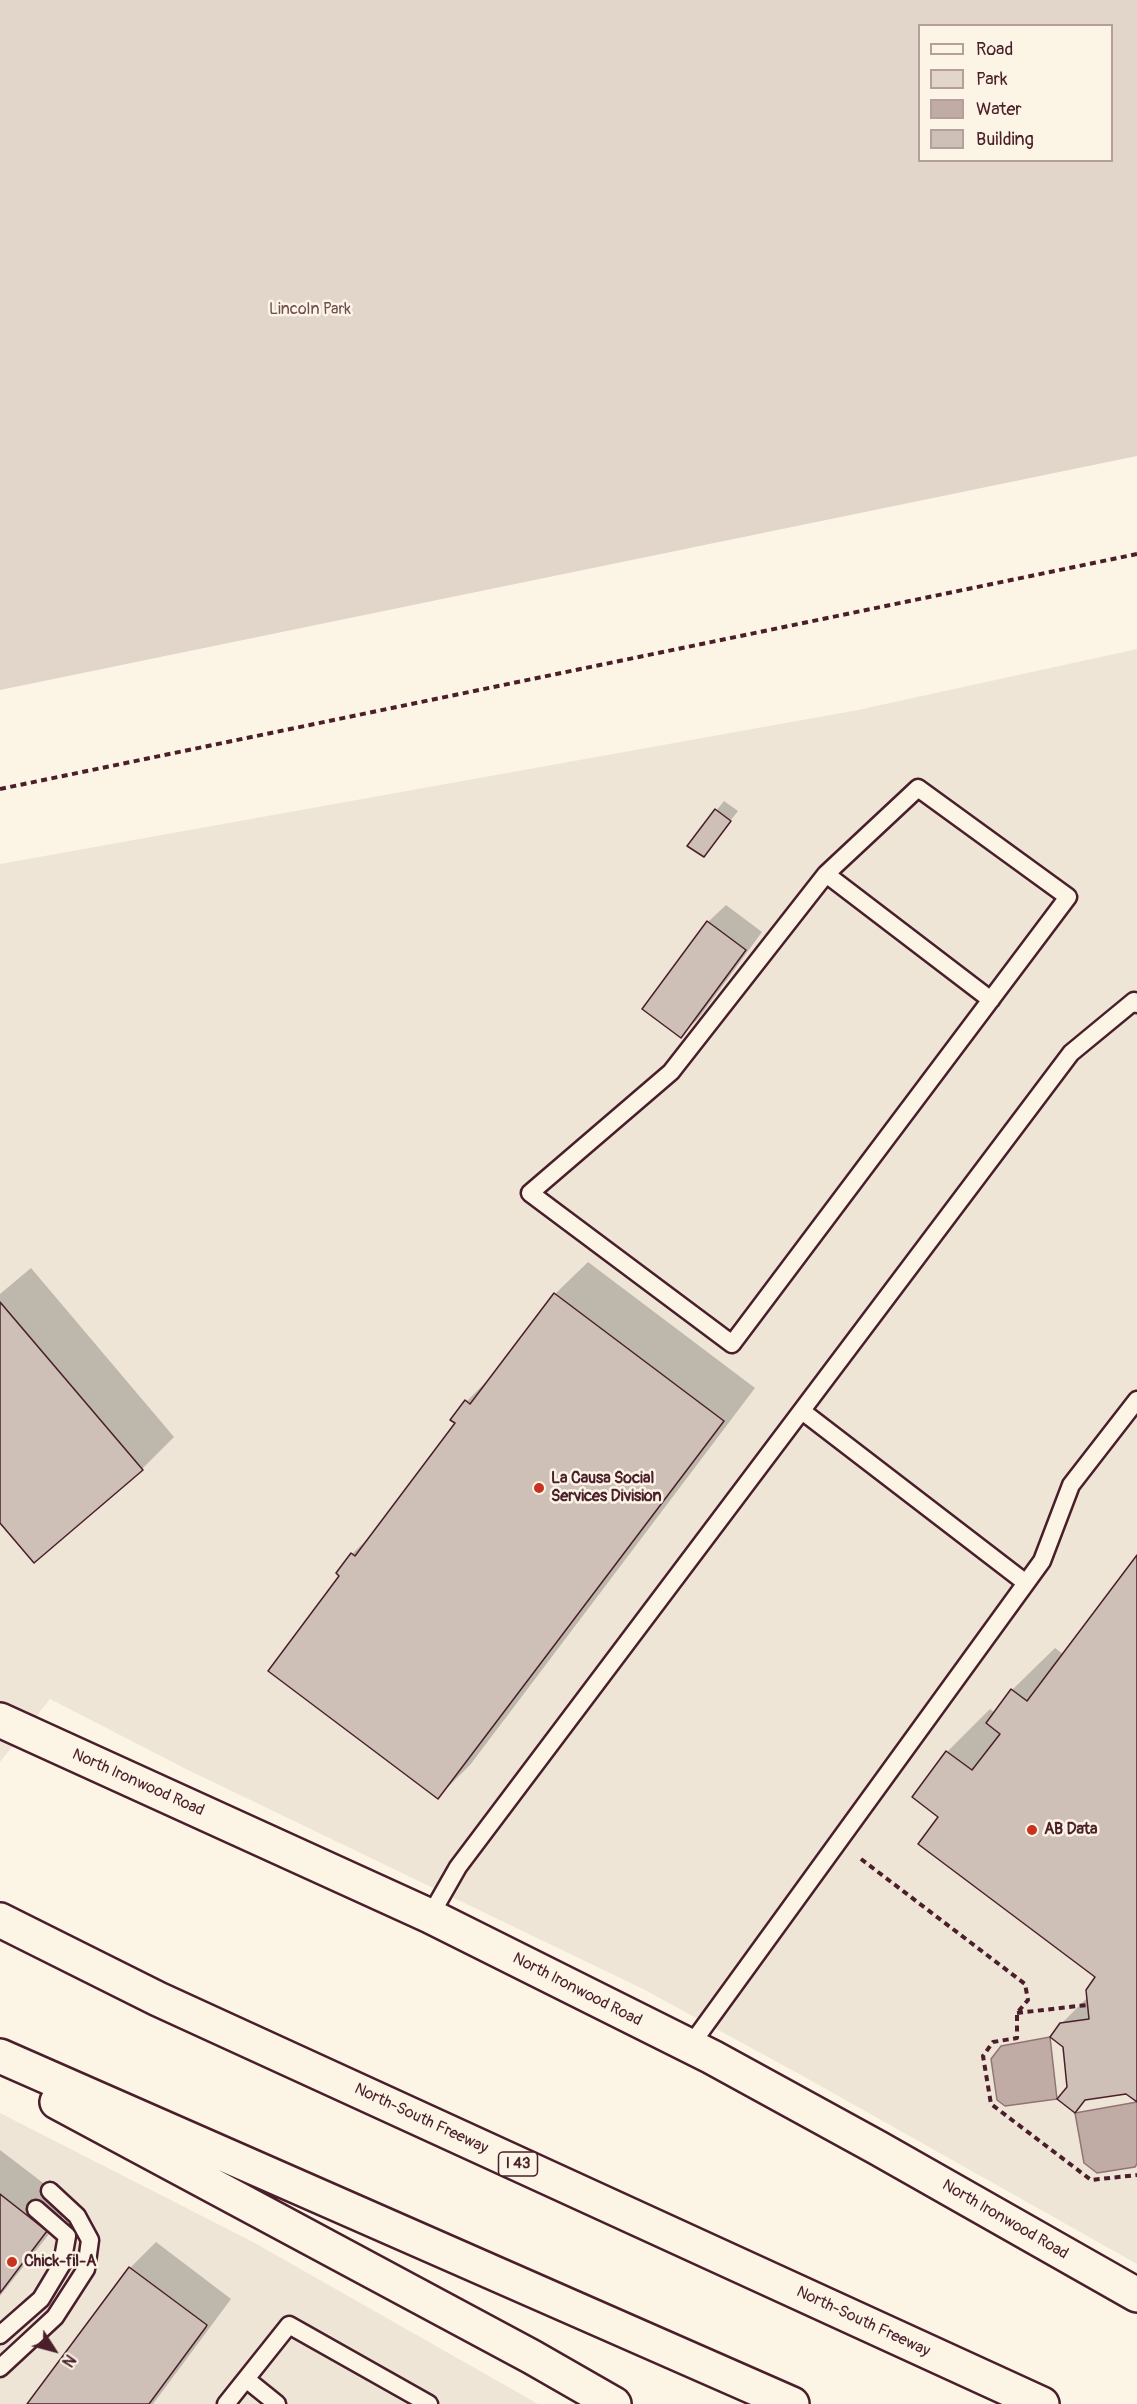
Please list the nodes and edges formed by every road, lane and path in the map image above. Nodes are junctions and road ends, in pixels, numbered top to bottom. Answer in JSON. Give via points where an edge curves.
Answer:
{"nodes":[{"id":1,"x":1137,"y":554,"type":"edge"},
{"id":2,"x":0,"y":789,"type":"edge"},
{"id":3,"x":826,"y":874,"type":"junction"},
{"id":4,"x":991,"y":1000,"type":"junction"},
{"id":5,"x":1136,"y":1001,"type":"edge"},
{"id":6,"x":1137,"y":1400,"type":"edge"},
{"id":7,"x":802,"y":1411,"type":"junction"},
{"id":8,"x":1026,"y":1583,"type":"junction"},
{"id":9,"x":0,"y":1720,"type":"edge"},
{"id":10,"x":839,"y":1842,"type":"junction"},
{"id":11,"x":430,"y":1916,"type":"junction"},
{"id":12,"x":0,"y":1920,"type":"edge"},
{"id":13,"x":1088,"y":2005,"type":"dead end"},
{"id":14,"x":1017,"y":2013,"type":"junction"},
{"id":15,"x":690,"y":2046,"type":"junction"},
{"id":16,"x":0,"y":2056,"type":"edge"},
{"id":17,"x":0,"y":2072,"type":"edge"},
{"id":18,"x":1137,"y":2175,"type":"edge"},
{"id":19,"x":50,"y":2191,"type":"dead end"},
{"id":20,"x":36,"y":2209,"type":"dead end"},
{"id":21,"x":1137,"y":2295,"type":"edge"},
{"id":22,"x":0,"y":2335,"type":"edge"},
{"id":23,"x":0,"y":2368,"type":"edge"},
{"id":24,"x":246,"y":2379,"type":"junction"},
{"id":25,"x":1040,"y":2403,"type":"edge"},
{"id":26,"x":226,"y":2404,"type":"edge"},
{"id":27,"x":277,"y":2404,"type":"edge"},
{"id":28,"x":429,"y":2404,"type":"edge"},
{"id":29,"x":614,"y":2404,"type":"edge"},
{"id":30,"x":792,"y":2404,"type":"edge"}],
"edges":[{"from":1,"to":2,"type":"path"},
{"from":3,"to":4,"type":"lane"},
{"from":3,"to":4,"type":"lane","via":[[918,788],[1068,897]]},
{"from":3,"to":4,"type":"lane","via":[[671,1072],[530,1193],[732,1344]]},
{"from":5,"to":7,"type":"lane","via":[[1071,1053]]},
{"from":6,"to":8,"type":"lane","via":[[1071,1485],[1042,1561]]},
{"from":7,"to":8,"type":"lane"},
{"from":7,"to":11,"type":"lane","via":[[458,1867]]},
{"from":8,"to":10,"type":"lane"},
{"from":9,"to":11,"type":"main road","name":"North Ironwood Road"},
{"from":10,"to":14,"type":"path","via":[[1025,1984],[1028,2000]]},
{"from":10,"to":15,"type":"lane"},
{"from":11,"to":15,"type":"main road","name":"North Ironwood Road"},
{"from":12,"to":25,"type":"main road","name":"North-South Freeway","number":"I 43","via":[[158,1999]]},
{"from":13,"to":14,"type":"path"},
{"from":14,"to":18,"type":"path","via":[[1017,2038],[993,2042],[983,2056],[990,2104],[1091,2181]]},
{"from":15,"to":21,"type":"main road","name":"North Ironwood Road"},
{"from":16,"to":30,"type":"main road"},
{"from":17,"to":29,"type":"main road"},
{"from":19,"to":23,"type":"lane","via":[[77,2216],[90,2240],[86,2269],[55,2317]]},
{"from":20,"to":22,"type":"lane","via":[[67,2236],[62,2264],[41,2299]]},
{"from":24,"to":26,"type":"lane"},
{"from":24,"to":27,"type":"lane"},
{"from":24,"to":28,"type":"lane","via":[[289,2325]]}]}
